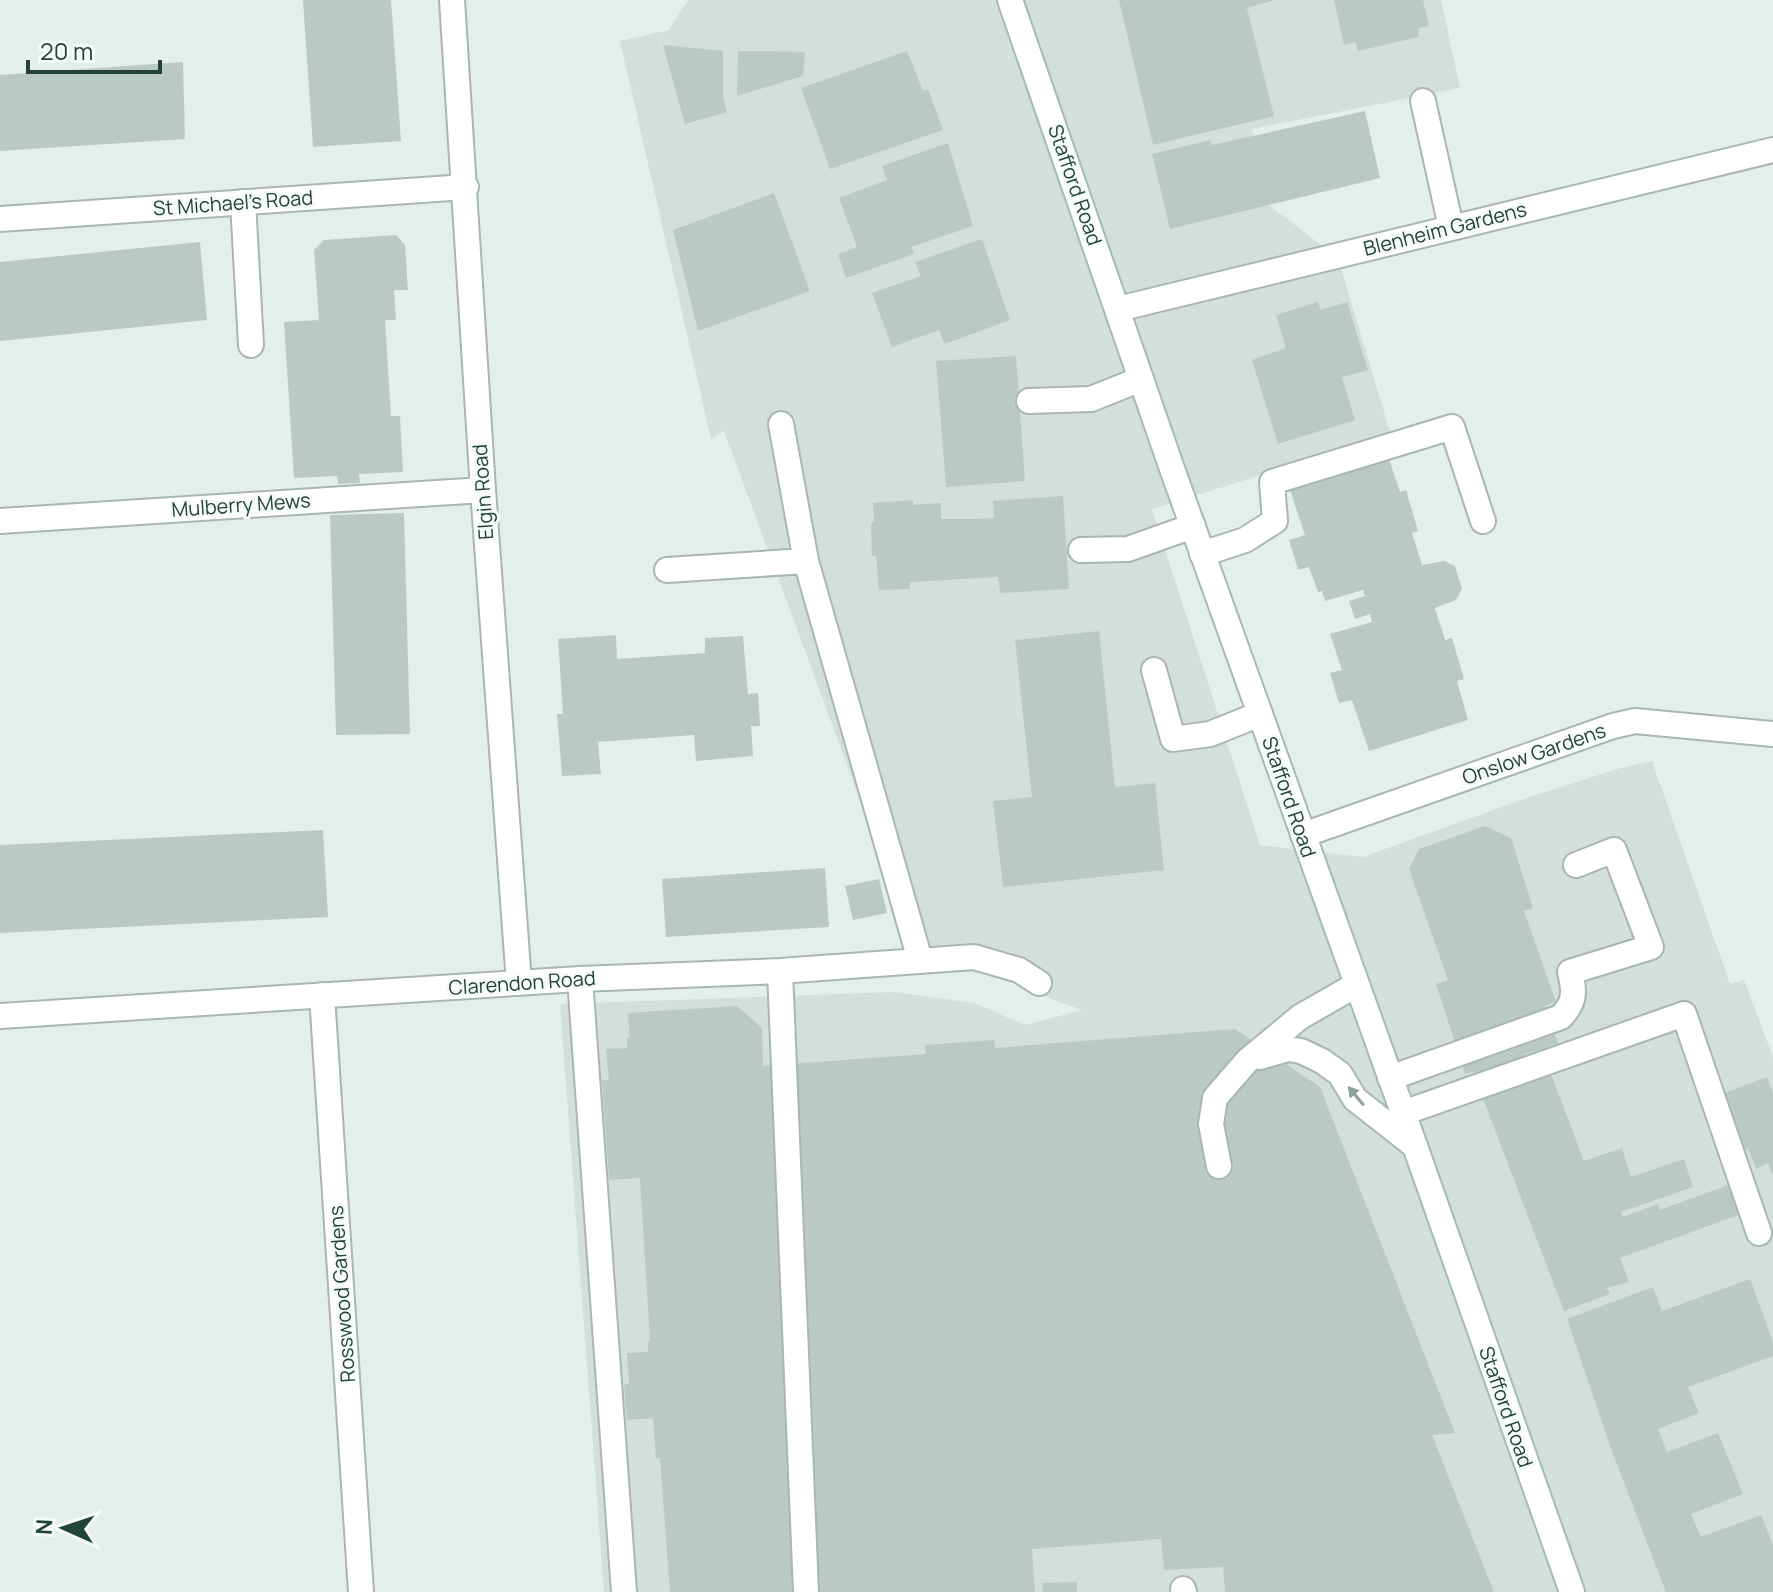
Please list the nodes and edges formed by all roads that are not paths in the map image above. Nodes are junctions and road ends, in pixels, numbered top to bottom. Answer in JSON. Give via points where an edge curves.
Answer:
{"nodes":[{"id":1,"x":452,"y":0,"type":"edge"},
{"id":2,"x":1010,"y":0,"type":"edge"},
{"id":3,"x":1423,"y":101,"type":"dead end"},
{"id":4,"x":1773,"y":150,"type":"edge"},
{"id":5,"x":466,"y":187,"type":"junction"},
{"id":6,"x":243,"y":202,"type":"junction"},
{"id":7,"x":0,"y":219,"type":"edge"},
{"id":8,"x":1451,"y":227,"type":"junction"},
{"id":9,"x":1118,"y":309,"type":"junction"},
{"id":10,"x":251,"y":345,"type":"dead end"},
{"id":11,"x":1141,"y":379,"type":"junction"},
{"id":12,"x":1029,"y":401,"type":"dead end"},
{"id":13,"x":781,"y":424,"type":"dead end"},
{"id":14,"x":483,"y":490,"type":"junction"},
{"id":15,"x":0,"y":521,"type":"edge"},
{"id":16,"x":1483,"y":521,"type":"dead end"},
{"id":17,"x":1193,"y":526,"type":"junction"},
{"id":18,"x":1081,"y":550,"type":"dead end"},
{"id":19,"x":1202,"y":554,"type":"junction"},
{"id":20,"x":806,"y":561,"type":"junction"},
{"id":21,"x":667,"y":570,"type":"dead end"},
{"id":22,"x":1154,"y":670,"type":"dead end"},
{"id":23,"x":1260,"y":714,"type":"junction"},
{"id":24,"x":1773,"y":734,"type":"edge"},
{"id":25,"x":1303,"y":835,"type":"junction"},
{"id":26,"x":1576,"y":865,"type":"dead end"},
{"id":27,"x":920,"y":960,"type":"junction"},
{"id":28,"x":780,"y":971,"type":"junction"},
{"id":29,"x":580,"y":979,"type":"junction"},
{"id":30,"x":519,"y":983,"type":"junction"},
{"id":31,"x":1039,"y":983,"type":"dead end"},
{"id":32,"x":1356,"y":985,"type":"junction"},
{"id":33,"x":322,"y":995,"type":"junction"},
{"id":34,"x":0,"y":1016,"type":"edge"},
{"id":35,"x":1247,"y":1061,"type":"junction"},
{"id":36,"x":1390,"y":1078,"type":"junction"},
{"id":37,"x":1403,"y":1113,"type":"junction"},
{"id":38,"x":1415,"y":1146,"type":"junction"},
{"id":39,"x":1219,"y":1166,"type":"dead end"},
{"id":40,"x":1759,"y":1233,"type":"dead end"},
{"id":41,"x":361,"y":1592,"type":"edge"},
{"id":42,"x":624,"y":1592,"type":"edge"},
{"id":43,"x":806,"y":1592,"type":"edge"},
{"id":44,"x":1572,"y":1592,"type":"edge"}],
"edges":[{"from":1,"to":5,"type":"street","name":"Elgin Road"},
{"from":2,"to":9,"type":"street","name":"Stafford Road"},
{"from":3,"to":8,"type":"street"},
{"from":4,"to":8,"type":"street","name":"Blenheim Gardens"},
{"from":5,"to":6,"type":"street","name":"St Michael's Road"},
{"from":5,"to":14,"type":"street","name":"Elgin Road"},
{"from":6,"to":7,"type":"street","name":"St Michael's Road"},
{"from":6,"to":10,"type":"street"},
{"from":8,"to":9,"type":"street","name":"Blenheim Gardens"},
{"from":9,"to":11,"type":"street","name":"Stafford Road"},
{"from":11,"to":12,"type":"street","via":[[1091,399]]},
{"from":11,"to":17,"type":"street","name":"Stafford Road"},
{"from":13,"to":20,"type":"street"},
{"from":14,"to":15,"type":"street","name":"Mulberry Mews"},
{"from":14,"to":30,"type":"street","name":"Elgin Road"},
{"from":16,"to":19,"type":"street","via":[[1452,427],[1272,482],[1275,521],[1245,540]]},
{"from":17,"to":18,"type":"street","via":[[1128,549]]},
{"from":17,"to":19,"type":"street","name":"Stafford Road"},
{"from":19,"to":23,"type":"street","name":"Stafford Road"},
{"from":20,"to":21,"type":"street"},
{"from":20,"to":27,"type":"street"},
{"from":22,"to":23,"type":"street","via":[[1173,739],[1210,734]]},
{"from":23,"to":25,"type":"street","name":"Stafford Road"},
{"from":24,"to":25,"type":"street","name":"Onslow Gardens","via":[[1635,721]]},
{"from":25,"to":32,"type":"street","name":"Stafford Road"},
{"from":26,"to":36,"type":"street","via":[[1614,850],[1651,947],[1570,972],[1575,991],[1561,1017]]},
{"from":27,"to":28,"type":"street","name":"Clarendon Road"},
{"from":27,"to":31,"type":"street","name":"Clarendon Road","via":[[993,960]]},
{"from":28,"to":29,"type":"street","name":"Clarendon Road"},
{"from":28,"to":43,"type":"street"},
{"from":29,"to":30,"type":"street","name":"Clarendon Road"},
{"from":29,"to":42,"type":"street"},
{"from":30,"to":33,"type":"street","name":"Clarendon Road"},
{"from":32,"to":35,"type":"street","via":[[1300,1017]]},
{"from":32,"to":36,"type":"street","name":"Stafford Road"},
{"from":33,"to":34,"type":"street","name":"Clarendon Road"},
{"from":33,"to":41,"type":"street","name":"Rosswood Gardens"},
{"from":38,"to":35,"type":"street","one_way":true,"via":[[1355,1099],[1340,1074],[1322,1061],[1288,1049]]},
{"from":35,"to":39,"type":"street","via":[[1215,1098],[1211,1124]]},
{"from":36,"to":37,"type":"street","name":"Stafford Road"},
{"from":37,"to":38,"type":"street","name":"Stafford Road"},
{"from":37,"to":40,"type":"street","via":[[1684,1014]]},
{"from":38,"to":44,"type":"street","name":"Stafford Road"}]}
